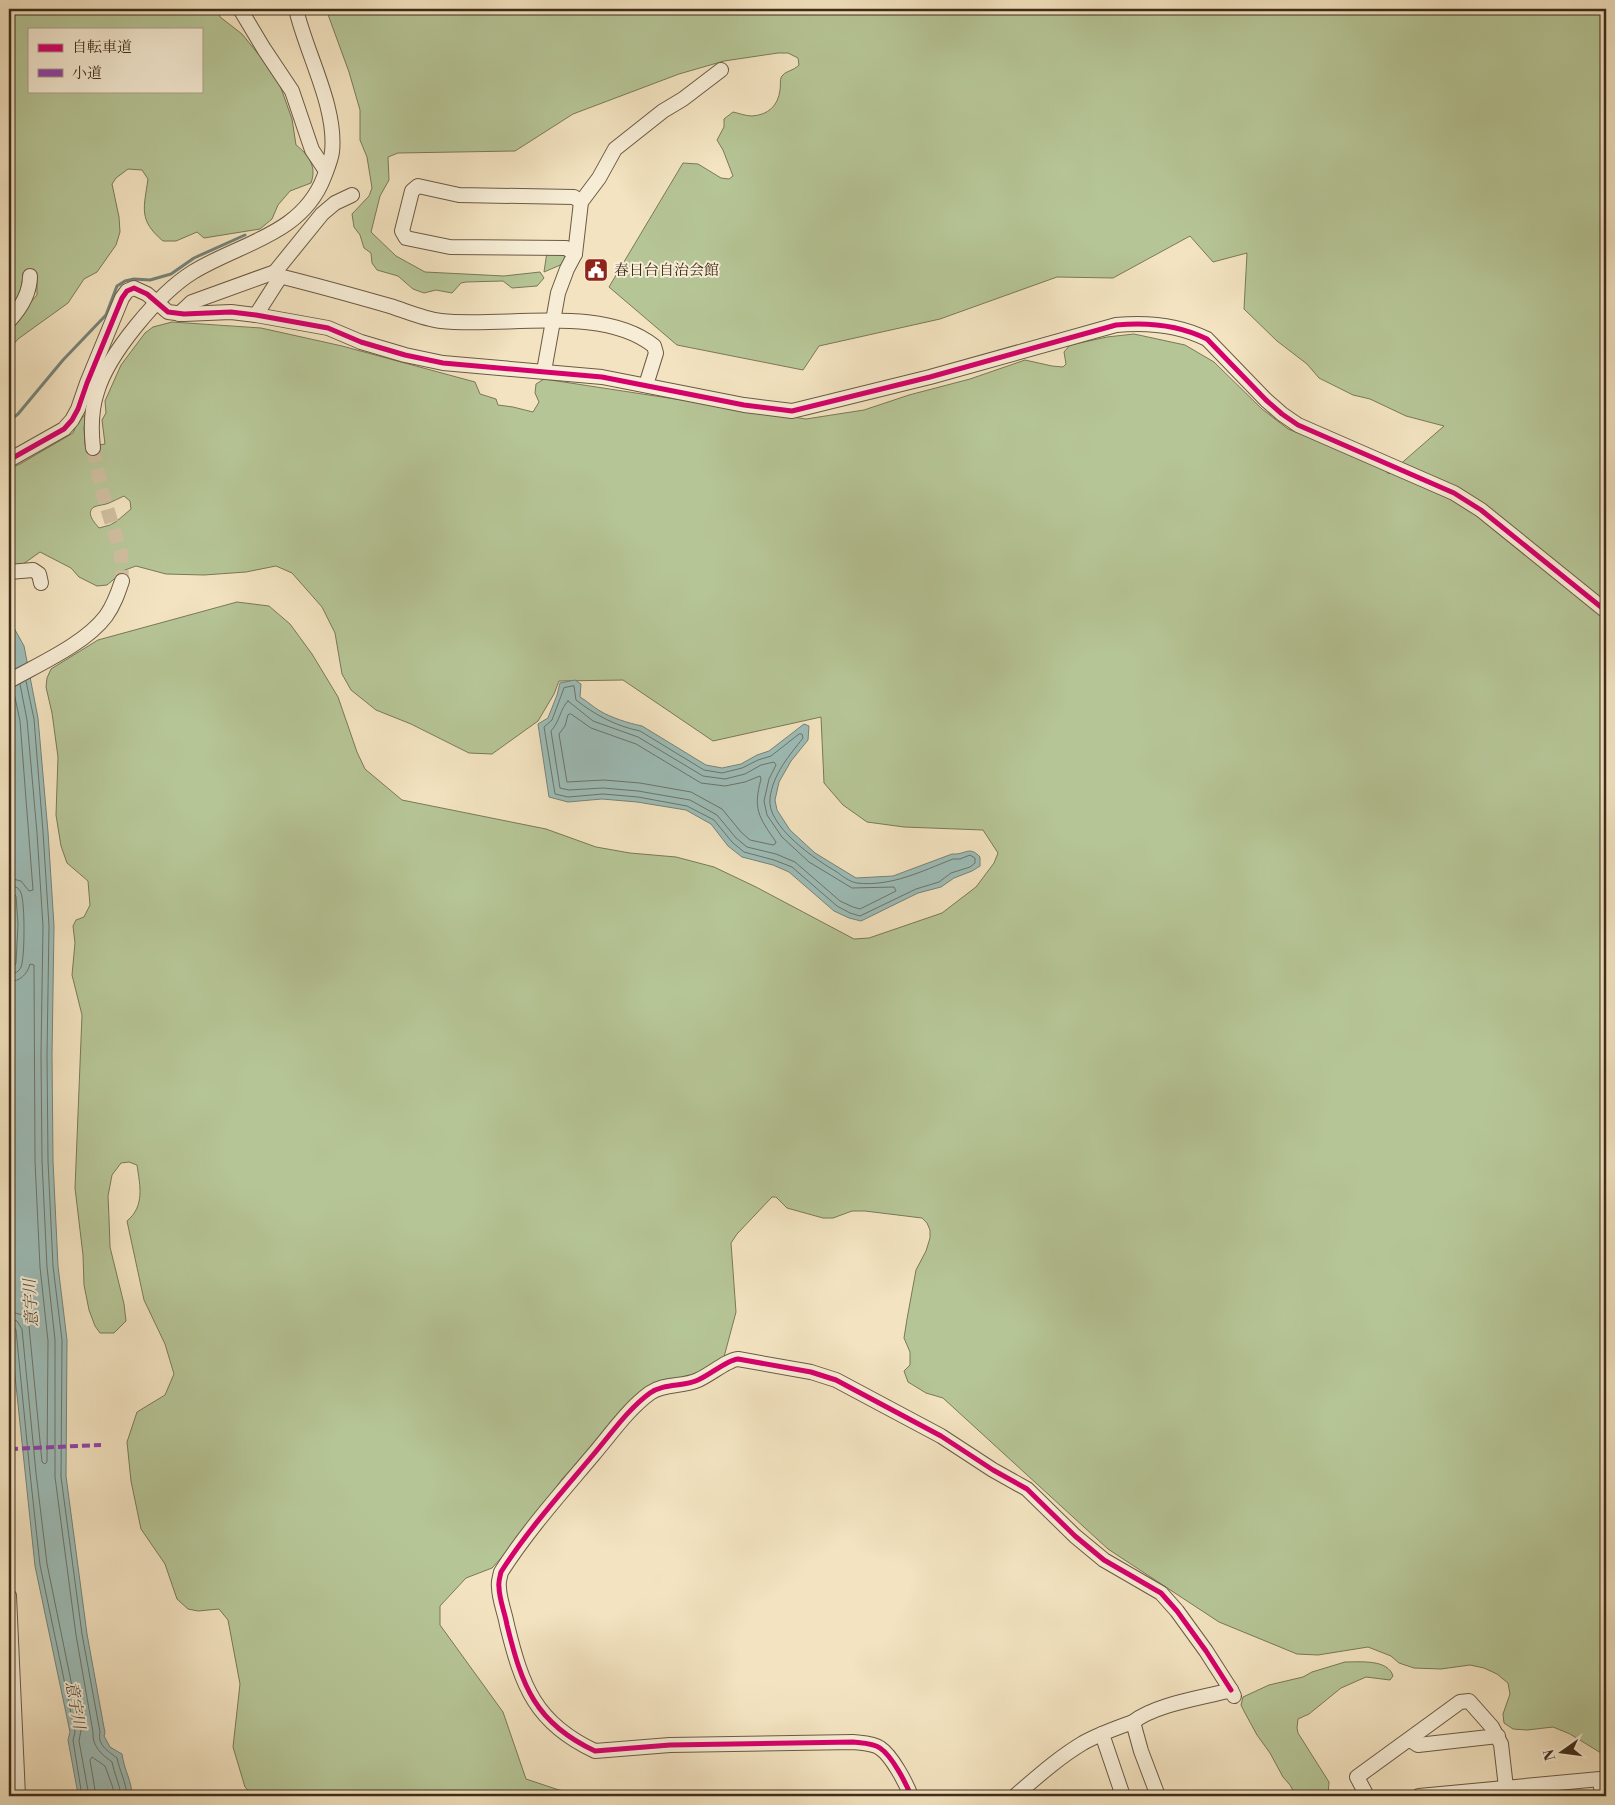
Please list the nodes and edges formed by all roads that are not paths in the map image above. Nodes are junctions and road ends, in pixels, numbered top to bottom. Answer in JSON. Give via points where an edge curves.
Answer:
{"nodes":[{"id":1,"x":240,"y":9,"type":"edge"},
{"id":2,"x":296,"y":9,"type":"edge"},
{"id":3,"x":720,"y":70,"type":"dead end"},
{"id":4,"x":326,"y":171,"type":"junction"},
{"id":5,"x":352,"y":195,"type":"dead end"},
{"id":6,"x":581,"y":202,"type":"junction"},
{"id":7,"x":575,"y":254,"type":"junction"},
{"id":8,"x":278,"y":275,"type":"junction"},
{"id":9,"x":30,"y":276,"type":"dead end"},
{"id":10,"x":156,"y":303,"type":"junction"},
{"id":11,"x":179,"y":314,"type":"junction"},
{"id":12,"x":256,"y":315,"type":"junction"},
{"id":13,"x":9,"y":321,"type":"edge"},
{"id":14,"x":552,"y":321,"type":"junction"},
{"id":15,"x":544,"y":371,"type":"junction"},
{"id":16,"x":646,"y":385,"type":"junction"},
{"id":17,"x":93,"y":448,"type":"tunnel mouth"},
{"id":18,"x":9,"y":460,"type":"edge"},
{"id":19,"x":9,"y":572,"type":"edge"},
{"id":20,"x":122,"y":580,"type":"tunnel mouth"},
{"id":21,"x":41,"y":583,"type":"dead end"},
{"id":22,"x":1606,"y":610,"type":"edge"},
{"id":23,"x":9,"y":681,"type":"edge"},
{"id":24,"x":9,"y":1596,"type":"edge"},
{"id":25,"x":10,"y":1675,"type":"edge"},
{"id":26,"x":1133,"y":1722,"type":"junction"},
{"id":27,"x":1102,"y":1734,"type":"junction"},
{"id":28,"x":1498,"y":1736,"type":"junction"},
{"id":29,"x":1410,"y":1740,"type":"junction"},
{"id":30,"x":12,"y":1751,"type":"edge"},
{"id":31,"x":1506,"y":1792,"type":"edge"},
{"id":32,"x":18,"y":1796,"type":"edge"},
{"id":33,"x":911,"y":1796,"type":"edge"},
{"id":34,"x":1016,"y":1796,"type":"edge"},
{"id":35,"x":1123,"y":1796,"type":"edge"},
{"id":36,"x":1158,"y":1796,"type":"edge"},
{"id":37,"x":1367,"y":1796,"type":"edge"},
{"id":38,"x":1419,"y":1796,"type":"edge"},
{"id":39,"x":1602,"y":1796,"type":"edge"}],
"edges":[{"from":1,"to":4,"type":"street","via":[[292,91],[312,150]]},
{"from":2,"to":4,"type":"street","via":[[330,120],[332,153]]},
{"from":3,"to":6,"type":"street","via":[[615,149]]},
{"from":4,"to":10,"type":"street","via":[[321,186],[290,223],[192,272]]},
{"from":5,"to":8,"type":"street","via":[[335,202],[322,214]]},
{"from":6,"to":7,"type":"street"},
{"from":6,"to":7,"type":"street","via":[[574,197],[459,195],[418,186],[412,192],[402,231],[406,238],[450,247],[566,248]]},
{"from":7,"to":14,"type":"street","via":[[562,281]]},
{"from":8,"to":11,"type":"street","via":[[192,302]]},
{"from":8,"to":12,"type":"street"},
{"from":8,"to":14,"type":"street","via":[[440,321]]},
{"from":9,"to":13,"type":"street","via":[[28,293]]},
{"from":10,"to":11,"type":"street","via":[[168,312]]},
{"from":10,"to":17,"type":"street","via":[[116,354],[102,378],[92,413]]},
{"from":10,"to":18,"type":"street","via":[[141,290],[127,291],[72,420],[64,429]]},
{"from":11,"to":12,"type":"street","via":[[231,312]]},
{"from":12,"to":15,"type":"street","via":[[328,328],[361,342],[443,363]]},
{"from":14,"to":15,"type":"street"},
{"from":14,"to":16,"type":"street","via":[[587,323],[627,331],[650,343],[656,353]]},
{"from":15,"to":16,"type":"street"},
{"from":16,"to":22,"type":"street","via":[[744,405],[792,411],[930,377],[1116,325],[1144,324],[1179,329],[1207,339],[1276,409],[1298,425],[1422,478],[1481,510]]},
{"from":19,"to":21,"type":"street","via":[[33,570],[39,574]]},
{"from":20,"to":23,"type":"street","via":[[115,600],[101,622],[82,638]]},
{"from":24,"to":25,"type":"street"},
{"from":25,"to":30,"type":"street"},
{"from":26,"to":27,"type":"street"},
{"from":26,"to":33,"type":"street","via":[[1162,1708],[1233,1693],[1206,1651],[1161,1593],[1104,1560],[1027,1489],[941,1436],[858,1391],[811,1372],[738,1359],[696,1381],[652,1392],[631,1410],[556,1499],[501,1572],[498,1587],[515,1658],[534,1701],[554,1725],[595,1751],[670,1745],[867,1744],[880,1748],[892,1761]]},
{"from":26,"to":36,"type":"street"},
{"from":27,"to":34,"type":"street","via":[[1053,1763]]},
{"from":27,"to":35,"type":"street"},
{"from":28,"to":29,"type":"street","via":[[1418,1745]]},
{"from":28,"to":29,"type":"street","via":[[1469,1701],[1460,1702]]},
{"from":28,"to":31,"type":"street"},
{"from":29,"to":37,"type":"street","via":[[1357,1777]]},
{"from":30,"to":32,"type":"street"},
{"from":31,"to":38,"type":"street"},
{"from":31,"to":39,"type":"street","via":[[1600,1779]]}]}
